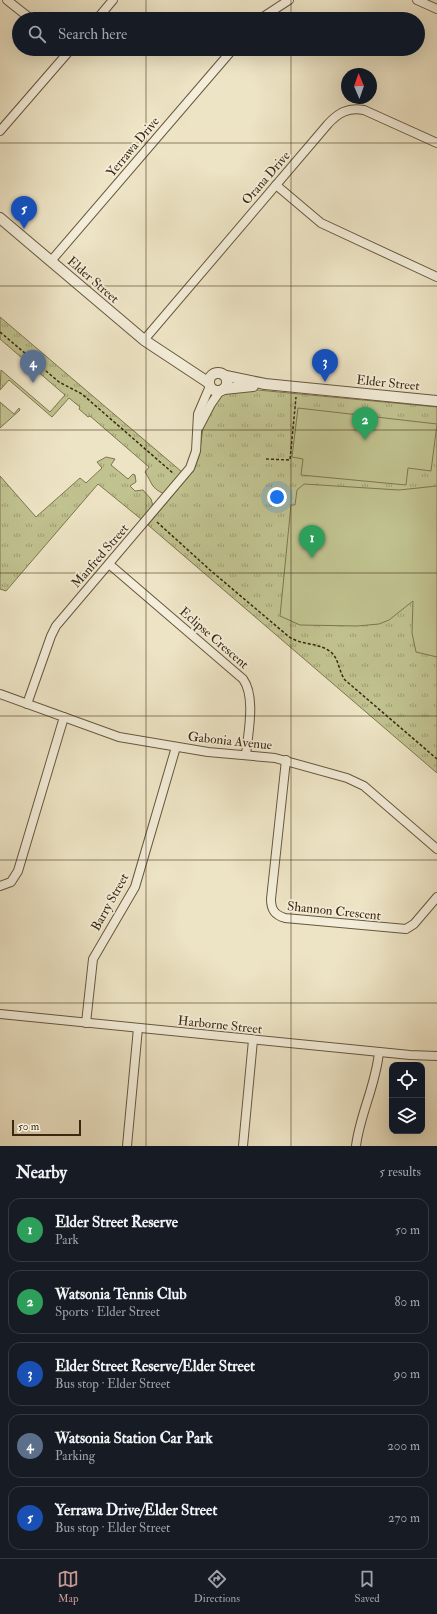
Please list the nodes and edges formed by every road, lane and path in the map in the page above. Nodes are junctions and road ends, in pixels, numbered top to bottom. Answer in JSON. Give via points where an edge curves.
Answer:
{"nodes":[{"id":1,"x":7,"y":0,"type":"edge"},
{"id":2,"x":113,"y":0,"type":"edge"},
{"id":3,"x":289,"y":0,"type":"edge"},
{"id":4,"x":417,"y":0,"type":"edge"},
{"id":5,"x":437,"y":9,"type":"edge"},
{"id":6,"x":22,"y":12,"type":"edge"},
{"id":7,"x":103,"y":12,"type":"edge"},
{"id":8,"x":271,"y":12,"type":"edge"},
{"id":9,"x":64,"y":56,"type":"edge"},
{"id":10,"x":227,"y":56,"type":"edge"},
{"id":11,"x":0,"y":132,"type":"edge"},
{"id":12,"x":437,"y":143,"type":"edge"},
{"id":13,"x":276,"y":184,"type":"junction"},
{"id":14,"x":0,"y":218,"type":"edge"},
{"id":15,"x":51,"y":262,"type":"junction"},
{"id":16,"x":437,"y":277,"type":"edge"},
{"id":17,"x":0,"y":332,"type":"edge"},
{"id":18,"x":144,"y":340,"type":"junction"},
{"id":19,"x":226,"y":376,"type":"junction"},
{"id":20,"x":211,"y":381,"type":"junction"},
{"id":21,"x":265,"y":384,"type":"junction"},
{"id":22,"x":222,"y":390,"type":"junction"},
{"id":23,"x":296,"y":397,"type":"dead end"},
{"id":24,"x":437,"y":401,"type":"edge"},
{"id":25,"x":198,"y":430,"type":"junction"},
{"id":26,"x":266,"y":459,"type":"dead end"},
{"id":27,"x":174,"y":474,"type":"dead end"},
{"id":28,"x":157,"y":522,"type":"dead end"},
{"id":29,"x":109,"y":564,"type":"junction"},
{"id":30,"x":0,"y":694,"type":"edge"},
{"id":31,"x":27,"y":704,"type":"junction"},
{"id":32,"x":64,"y":717,"type":"junction"},
{"id":33,"x":176,"y":747,"type":"junction"},
{"id":34,"x":246,"y":755,"type":"junction"},
{"id":35,"x":437,"y":759,"type":"edge"},
{"id":36,"x":286,"y":760,"type":"junction"},
{"id":37,"x":437,"y":849,"type":"edge"},
{"id":38,"x":0,"y":886,"type":"edge"},
{"id":39,"x":437,"y":897,"type":"edge"},
{"id":40,"x":0,"y":1014,"type":"edge"},
{"id":41,"x":86,"y":1023,"type":"junction"},
{"id":42,"x":138,"y":1028,"type":"junction"},
{"id":43,"x":253,"y":1040,"type":"junction"},
{"id":44,"x":379,"y":1052,"type":"junction"},
{"id":45,"x":437,"y":1056,"type":"edge"},
{"id":46,"x":127,"y":1146,"type":"edge"},
{"id":47,"x":243,"y":1146,"type":"edge"},
{"id":48,"x":356,"y":1146,"type":"edge"}],
"edges":[{"from":1,"to":6,"type":"street"},
{"from":2,"to":7,"type":"street"},
{"from":3,"to":8,"type":"street"},
{"from":4,"to":5,"type":"street"},
{"from":9,"to":11,"type":"street"},
{"from":10,"to":15,"type":"street","name":"Yerrawa Drive"},
{"from":12,"to":13,"type":"street","name":"Orana Drive","via":[[364,110],[345,110],[331,121]]},
{"from":13,"to":16,"type":"street","via":[[321,222]]},
{"from":13,"to":18,"type":"street","name":"Orana Drive"},
{"from":14,"to":15,"type":"street","name":"Elder Street"},
{"from":15,"to":18,"type":"street","name":"Elder Street"},
{"from":17,"to":27,"type":"path","via":[[59,382],[82,394]]},
{"from":18,"to":20,"type":"street","name":"Elder Street"},
{"from":19,"to":20,"type":"street","via":[[218,372]]},
{"from":19,"to":21,"type":"street","name":"Elder Street"},
{"from":19,"to":22,"type":"street","via":[[228,381]]},
{"from":20,"to":22,"type":"street","via":[[214,390]]},
{"from":20,"to":25,"type":"street","name":"Manfred Street","via":[[198,414]]},
{"from":21,"to":22,"type":"street","name":"Elder Street"},
{"from":21,"to":24,"type":"street","name":"Elder Street"},
{"from":22,"to":25,"type":"street","name":"Manfred Street","via":[[205,414]]},
{"from":23,"to":26,"type":"path","via":[[290,460]]},
{"from":25,"to":29,"type":"street","name":"Manfred Street","via":[[195,456],[187,473]]},
{"from":28,"to":35,"type":"path","via":[[293,640],[323,647],[331,652],[345,680]]},
{"from":29,"to":31,"type":"street","name":"Manfred Street","via":[[54,630]]},
{"from":29,"to":34,"type":"street","name":"Eclipse Crescent","via":[[243,679],[248,687],[250,699]]},
{"from":30,"to":31,"type":"street","name":"Gabonia Avenue"},
{"from":31,"to":32,"type":"street","name":"Gabonia Avenue"},
{"from":32,"to":33,"type":"street","name":"Gabonia Avenue","via":[[119,737]]},
{"from":32,"to":38,"type":"street","via":[[18,871],[11,882]]},
{"from":33,"to":34,"type":"street","name":"Gabonia Avenue"},
{"from":33,"to":41,"type":"street","name":"Barry Street","via":[[135,887],[93,958]]},
{"from":34,"to":36,"type":"street","name":"Gabonia Avenue"},
{"from":36,"to":37,"type":"street","name":"Gabonia Avenue","via":[[358,783]]},
{"from":36,"to":39,"type":"street","name":"Shannon Crescent","via":[[271,899],[275,913],[285,918],[406,929],[414,924]]},
{"from":40,"to":41,"type":"street","name":"Harborne Street"},
{"from":41,"to":42,"type":"street","name":"Harborne Street"},
{"from":42,"to":43,"type":"street","name":"Harborne Street"},
{"from":42,"to":46,"type":"street"},
{"from":43,"to":44,"type":"street","name":"Harborne Street"},
{"from":43,"to":47,"type":"street"},
{"from":44,"to":45,"type":"street","name":"Harborne Street"},
{"from":44,"to":48,"type":"street","via":[[375,1077]]}]}
